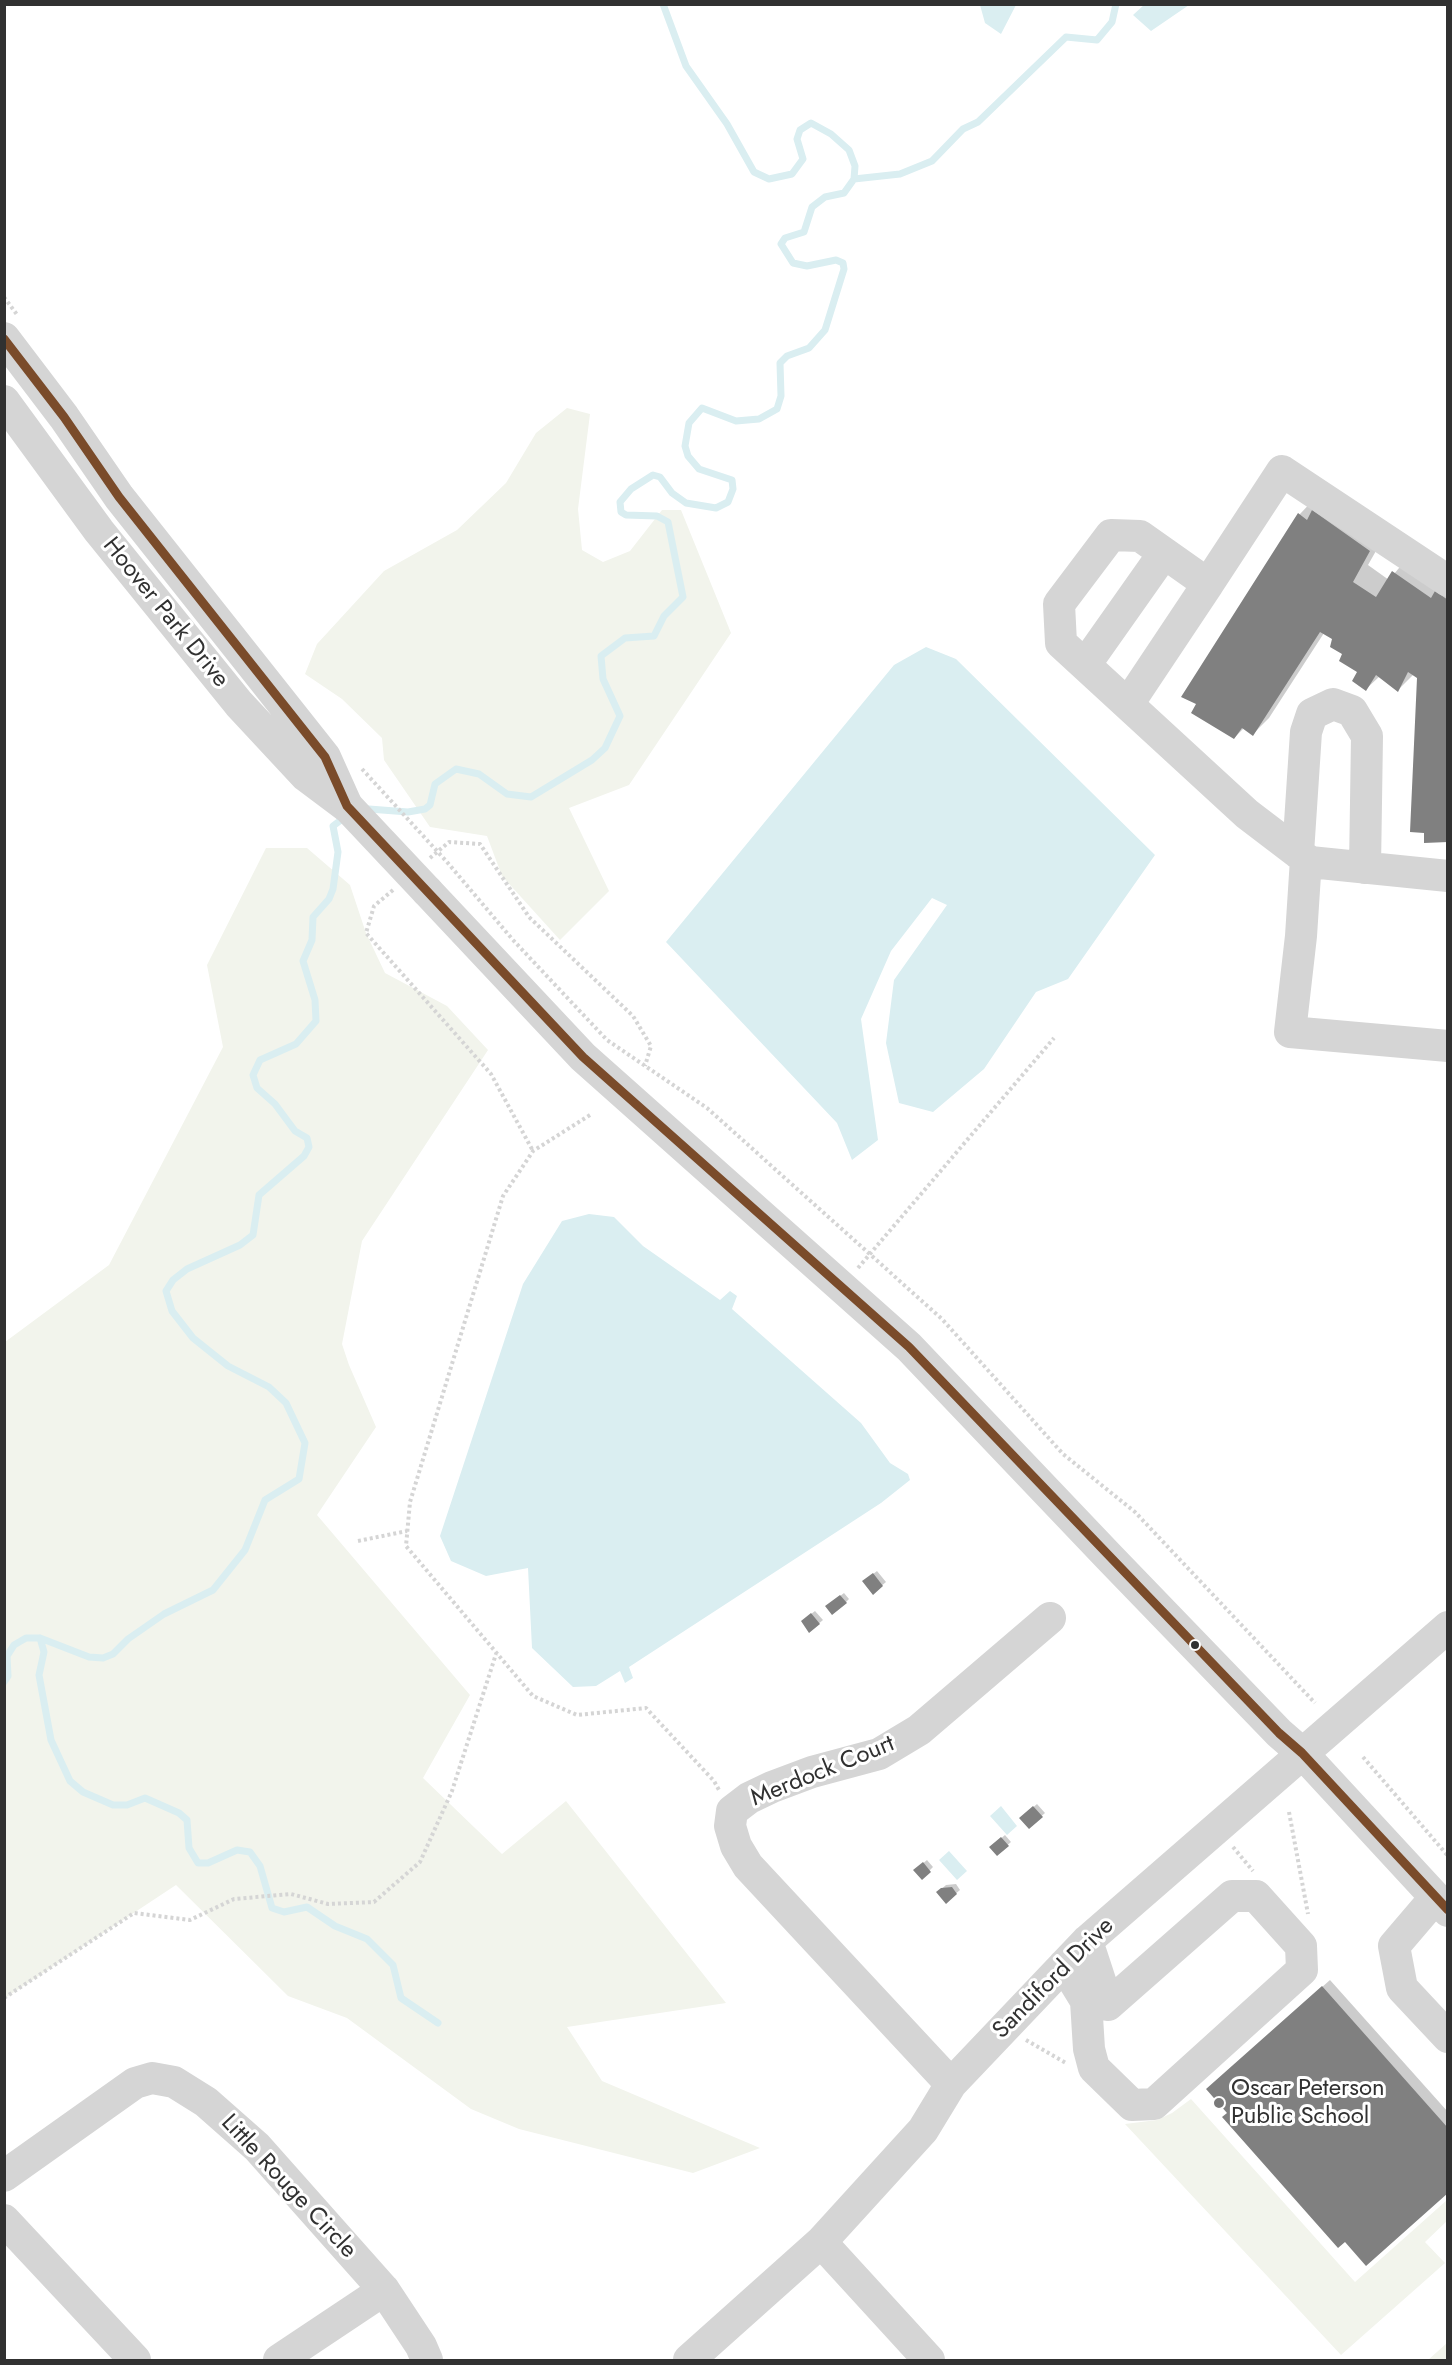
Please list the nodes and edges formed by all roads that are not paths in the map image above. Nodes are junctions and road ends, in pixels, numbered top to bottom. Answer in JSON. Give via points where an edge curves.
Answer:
{"nodes":[{"id":1,"x":4,"y":338,"type":"edge"},
{"id":2,"x":4,"y":401,"type":"edge"},
{"id":3,"x":1164,"y":553,"type":"junction"},
{"id":4,"x":1448,"y":581,"type":"edge"},
{"id":5,"x":1208,"y":584,"type":"junction"},
{"id":6,"x":1085,"y":664,"type":"junction"},
{"id":7,"x":1128,"y":704,"type":"junction"},
{"id":8,"x":347,"y":806,"type":"junction"},
{"id":9,"x":1302,"y":856,"type":"junction"},
{"id":10,"x":1365,"y":868,"type":"junction"},
{"id":11,"x":1448,"y":876,"type":"edge"},
{"id":12,"x":1448,"y":1046,"type":"edge"},
{"id":13,"x":1050,"y":1618,"type":"dead end"},
{"id":14,"x":1448,"y":1627,"type":"edge"},
{"id":15,"x":1302,"y":1753,"type":"junction"},
{"id":16,"x":1441,"y":1905,"type":"edge"},
{"id":17,"x":1087,"y":1941,"type":"junction"},
{"id":18,"x":1065,"y":1965,"type":"junction"},
{"id":19,"x":1448,"y":2037,"type":"edge"},
{"id":20,"x":951,"y":2085,"type":"junction"},
{"id":21,"x":4,"y":2176,"type":"edge"},
{"id":22,"x":4,"y":2220,"type":"edge"},
{"id":23,"x":821,"y":2242,"type":"junction"},
{"id":24,"x":384,"y":2290,"type":"junction"},
{"id":25,"x":135,"y":2361,"type":"edge"},
{"id":26,"x":279,"y":2361,"type":"edge"},
{"id":27,"x":427,"y":2361,"type":"edge"},
{"id":28,"x":689,"y":2361,"type":"edge"},
{"id":29,"x":929,"y":2361,"type":"edge"}],
"edges":[{"from":1,"to":8,"type":"street","name":"Hoover Park Drive","via":[[119,497],[325,757]]},
{"from":2,"to":8,"type":"street","name":"Hoover Park Drive","via":[[99,531],[239,704],[306,776]]},
{"from":3,"to":5,"type":"street"},
{"from":3,"to":6,"type":"street"},
{"from":3,"to":6,"type":"street","via":[[1140,536],[1112,536],[1059,604],[1061,642]]},
{"from":4,"to":5,"type":"street","via":[[1282,471]]},
{"from":5,"to":7,"type":"street"},
{"from":6,"to":7,"type":"street"},
{"from":7,"to":9,"type":"street","via":[[1247,814]]},
{"from":8,"to":15,"type":"street","name":"Hoover Park Drive","bridge":true,"via":[[583,1057],[909,1347]]},
{"from":9,"to":10,"type":"street","via":[[1310,862]]},
{"from":9,"to":10,"type":"street","via":[[1306,732],[1312,714],[1333,704],[1352,711],[1367,736]]},
{"from":9,"to":12,"type":"street","via":[[1301,936],[1290,1032]]},
{"from":10,"to":11,"type":"street"},
{"from":13,"to":20,"type":"street","name":"Merdock Court","via":[[919,1730],[879,1754],[772,1787],[732,1811],[730,1826],[748,1866]]},
{"from":14,"to":15,"type":"street","name":"Sandiford Drive"},
{"from":15,"to":16,"type":"street","name":"Hoover Park Drive"},
{"from":15,"to":17,"type":"street","name":"Sandiford Drive"},
{"from":16,"to":19,"type":"street","via":[[1394,1946],[1402,1988]]},
{"from":17,"to":18,"type":"street","name":"Sandiford Drive"},
{"from":17,"to":18,"type":"street","via":[[1108,2005],[1232,1896],[1256,1896],[1301,1946],[1302,1970],[1154,2104],[1132,2105],[1094,2068],[1086,2001]]},
{"from":18,"to":20,"type":"street","name":"Sandiford Drive"},
{"from":20,"to":23,"type":"street","name":"Sandiford Drive","via":[[922,2130]]},
{"from":21,"to":24,"type":"street","name":"Little Rouge Circle","via":[[135,2083],[152,2078],[174,2082],[206,2102],[257,2147]]},
{"from":22,"to":25,"type":"street"},
{"from":23,"to":28,"type":"street","name":"Sandiford Drive"},
{"from":23,"to":29,"type":"street"},
{"from":24,"to":26,"type":"street"},
{"from":24,"to":27,"type":"street","name":"Little Rouge Circle"}]}
